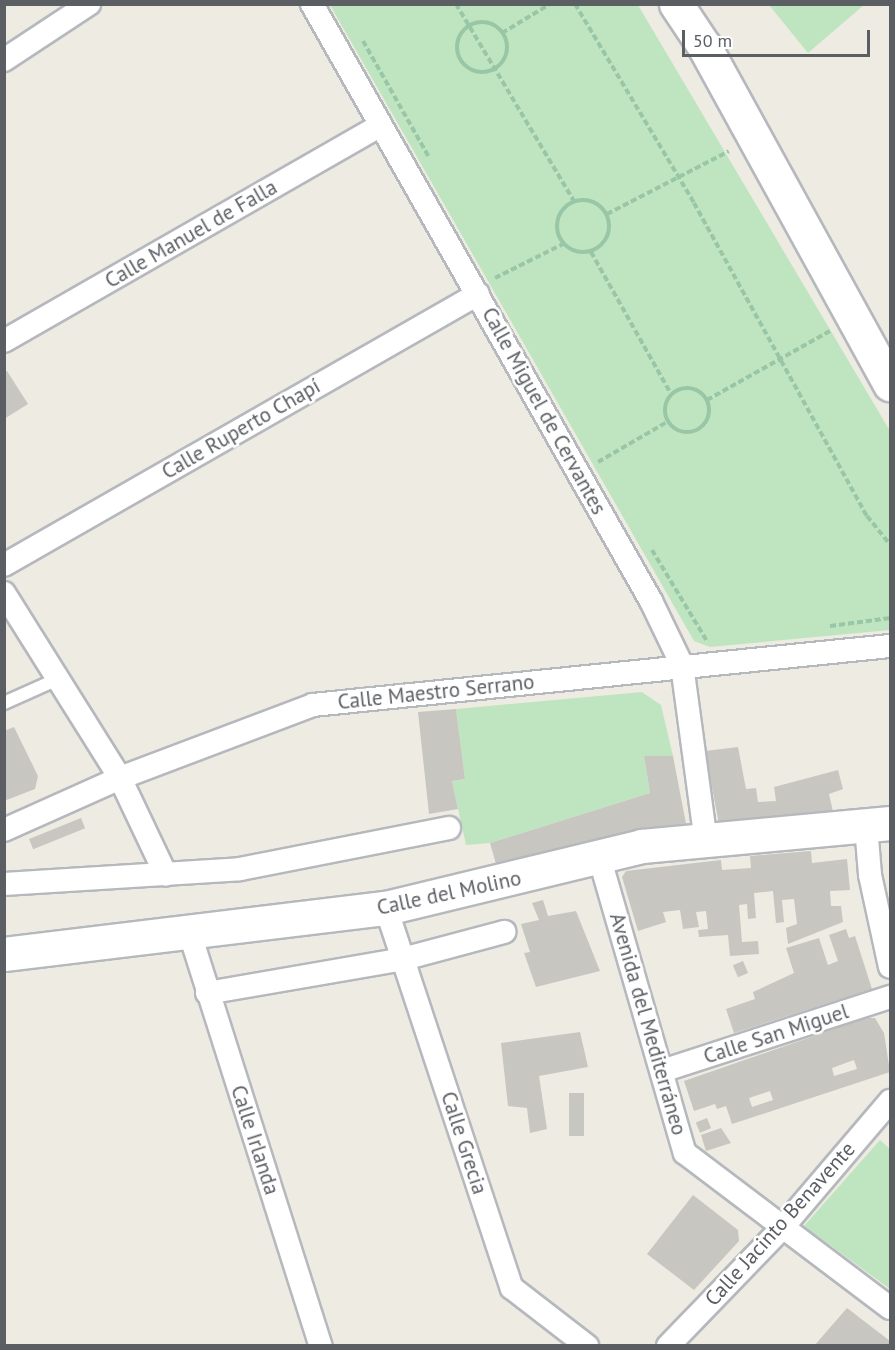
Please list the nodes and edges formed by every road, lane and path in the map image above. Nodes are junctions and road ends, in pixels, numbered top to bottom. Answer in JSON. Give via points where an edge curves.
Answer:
{"nodes":[{"id":1,"x":89,"y":4,"type":"edge"},
{"id":2,"x":312,"y":4,"type":"edge"},
{"id":3,"x":456,"y":4,"type":"edge"},
{"id":4,"x":550,"y":4,"type":"edge"},
{"id":5,"x":575,"y":4,"type":"edge"},
{"id":6,"x":676,"y":4,"type":"edge"},
{"id":7,"x":469,"y":26,"type":"junction"},
{"id":8,"x":358,"y":33,"type":"dead end"},
{"id":9,"x":502,"y":33,"type":"junction"},
{"id":10,"x":4,"y":60,"type":"edge"},
{"id":11,"x":494,"y":69,"type":"junction"},
{"id":12,"x":378,"y":127,"type":"junction"},
{"id":13,"x":728,"y":141,"type":"dead end"},
{"id":14,"x":733,"y":149,"type":"junction"},
{"id":15,"x":430,"y":158,"type":"dead end"},
{"id":16,"x":738,"y":159,"type":"dead end"},
{"id":17,"x":677,"y":176,"type":"junction"},
{"id":18,"x":574,"y":201,"type":"junction"},
{"id":19,"x":606,"y":214,"type":"junction"},
{"id":20,"x":563,"y":244,"type":"junction"},
{"id":21,"x":591,"y":252,"type":"junction"},
{"id":22,"x":490,"y":269,"type":"dead end"},
{"id":23,"x":495,"y":278,"type":"junction"},
{"id":24,"x":501,"y":288,"type":"dead end"},
{"id":25,"x":478,"y":294,"type":"junction"},
{"id":26,"x":826,"y":320,"type":"dead end"},
{"id":27,"x":4,"y":341,"type":"edge"},
{"id":28,"x":779,"y":362,"type":"junction"},
{"id":29,"x":891,"y":384,"type":"edge"},
{"id":30,"x":671,"y":394,"type":"junction"},
{"id":31,"x":707,"y":400,"type":"junction"},
{"id":32,"x":668,"y":422,"type":"junction"},
{"id":33,"x":593,"y":453,"type":"dead end"},
{"id":34,"x":598,"y":462,"type":"junction"},
{"id":35,"x":604,"y":471,"type":"dead end"},
{"id":36,"x":646,"y":540,"type":"dead end"},
{"id":37,"x":891,"y":544,"type":"edge"},
{"id":38,"x":4,"y":565,"type":"edge"},
{"id":39,"x":4,"y":593,"type":"edge"},
{"id":40,"x":891,"y":618,"type":"edge"},
{"id":41,"x":822,"y":627,"type":"dead end"},
{"id":42,"x":719,"y":640,"type":"dead end"},
{"id":43,"x":891,"y":646,"type":"edge"},
{"id":44,"x":682,"y":665,"type":"junction"},
{"id":45,"x":58,"y":679,"type":"junction"},
{"id":46,"x":4,"y":703,"type":"edge"},
{"id":47,"x":120,"y":778,"type":"junction"},
{"id":48,"x":878,"y":825,"type":"edge"},
{"id":49,"x":449,"y":828,"type":"dead end"},
{"id":50,"x":4,"y":830,"type":"edge"},
{"id":51,"x":706,"y":842,"type":"junction"},
{"id":52,"x":599,"y":856,"type":"junction"},
{"id":53,"x":166,"y":875,"type":"junction"},
{"id":54,"x":4,"y":884,"type":"edge"},
{"id":55,"x":386,"y":908,"type":"junction"},
{"id":56,"x":504,"y":932,"type":"dead end"},
{"id":57,"x":190,"y":934,"type":"junction"},
{"id":58,"x":4,"y":954,"type":"edge"},
{"id":59,"x":403,"y":959,"type":"junction"},
{"id":60,"x":891,"y":967,"type":"edge"},
{"id":61,"x":207,"y":993,"type":"junction"},
{"id":62,"x":891,"y":997,"type":"edge"},
{"id":63,"x":662,"y":1071,"type":"junction"},
{"id":64,"x":891,"y":1101,"type":"edge"},
{"id":65,"x":782,"y":1228,"type":"junction"},
{"id":66,"x":891,"y":1308,"type":"edge"},
{"id":67,"x":321,"y":1346,"type":"edge"},
{"id":68,"x":587,"y":1346,"type":"edge"},
{"id":69,"x":668,"y":1346,"type":"edge"}],
"edges":[{"from":1,"to":10,"type":"street"},
{"from":2,"to":12,"type":"street","name":"Calle Miguel de Cervantes"},
{"from":3,"to":7,"type":"path"},
{"from":4,"to":9,"type":"path"},
{"from":5,"to":17,"type":"path"},
{"from":6,"to":29,"type":"street","via":[[704,45]]},
{"from":7,"to":9,"type":"path","via":[[488,23]]},
{"from":7,"to":11,"type":"path"},
{"from":7,"to":11,"type":"path","via":[[458,38],[460,60],[474,71]]},
{"from":8,"to":15,"type":"path"},
{"from":9,"to":11,"type":"path","via":[[505,55]]},
{"from":11,"to":18,"type":"path"},
{"from":12,"to":25,"type":"street","name":"Calle Miguel de Cervantes"},
{"from":12,"to":27,"type":"street","name":"Calle Manuel de Falla"},
{"from":13,"to":14,"type":"path"},
{"from":14,"to":16,"type":"path"},
{"from":14,"to":17,"type":"path"},
{"from":17,"to":19,"type":"path"},
{"from":17,"to":28,"type":"path"},
{"from":18,"to":19,"type":"path","via":[[592,201]]},
{"from":18,"to":20,"type":"path","via":[[565,207],[556,223]]},
{"from":19,"to":21,"type":"path","via":[[609,232],[599,248]]},
{"from":20,"to":21,"type":"path","via":[[579,252]]},
{"from":20,"to":23,"type":"path"},
{"from":21,"to":30,"type":"path"},
{"from":22,"to":23,"type":"path"},
{"from":23,"to":24,"type":"path"},
{"from":25,"to":38,"type":"street","name":"Calle Ruperto Chapí"},
{"from":25,"to":44,"type":"street","name":"Calle Miguel de Cervantes","via":[[651,601]]},
{"from":26,"to":28,"type":"path","via":[[831,330]]},
{"from":28,"to":31,"type":"path"},
{"from":28,"to":37,"type":"path","via":[[867,516]]},
{"from":30,"to":31,"type":"path","via":[[688,387]]},
{"from":30,"to":32,"type":"path","via":[[664,408]]},
{"from":31,"to":32,"type":"path","via":[[709,415],[699,429],[682,432]]},
{"from":32,"to":34,"type":"path"},
{"from":33,"to":34,"type":"path"},
{"from":34,"to":35,"type":"path"},
{"from":36,"to":42,"type":"path","via":[[708,642]]},
{"from":39,"to":45,"type":"street"},
{"from":40,"to":41,"type":"path"},
{"from":43,"to":44,"type":"street","name":"Calle Maestro Serrano"},
{"from":44,"to":47,"type":"street","name":"Calle Maestro Serrano","via":[[313,705]]},
{"from":44,"to":51,"type":"street","name":"Calle Miguel de Cervantes"},
{"from":45,"to":46,"type":"lane"},
{"from":45,"to":47,"type":"street"},
{"from":47,"to":50,"type":"street","name":"Calle Maestro Serrano"},
{"from":47,"to":53,"type":"street"},
{"from":48,"to":51,"type":"street","name":"Calle del Molino"},
{"from":48,"to":60,"type":"street","via":[[870,875]]},
{"from":49,"to":53,"type":"street","via":[[240,869]]},
{"from":51,"to":52,"type":"street","name":"Calle del Molino","via":[[642,846]]},
{"from":52,"to":55,"type":"street","name":"Calle del Molino"},
{"from":52,"to":63,"type":"street","name":"Avenida del Mediterráneo"},
{"from":53,"to":54,"type":"street"},
{"from":55,"to":57,"type":"street","name":"Calle del Molino"},
{"from":55,"to":59,"type":"street","name":"Calle Grecia"},
{"from":56,"to":59,"type":"street"},
{"from":57,"to":58,"type":"street","name":"Calle del Molino"},
{"from":57,"to":61,"type":"street","name":"Calle Irlanda"},
{"from":59,"to":61,"type":"street"},
{"from":59,"to":68,"type":"street","name":"Calle Grecia","via":[[512,1288]]},
{"from":61,"to":67,"type":"street","name":"Calle Irlanda"},
{"from":62,"to":63,"type":"street","name":"Calle San Miguel"},
{"from":63,"to":65,"type":"street","name":"Avenida del Mediterráneo","via":[[685,1153]]},
{"from":64,"to":65,"type":"street","name":"Calle Jacinto Benavente"},
{"from":65,"to":66,"type":"street","name":"Avenida del Mediterráneo"},
{"from":65,"to":69,"type":"street","name":"Calle Jacinto Benavente"}]}
